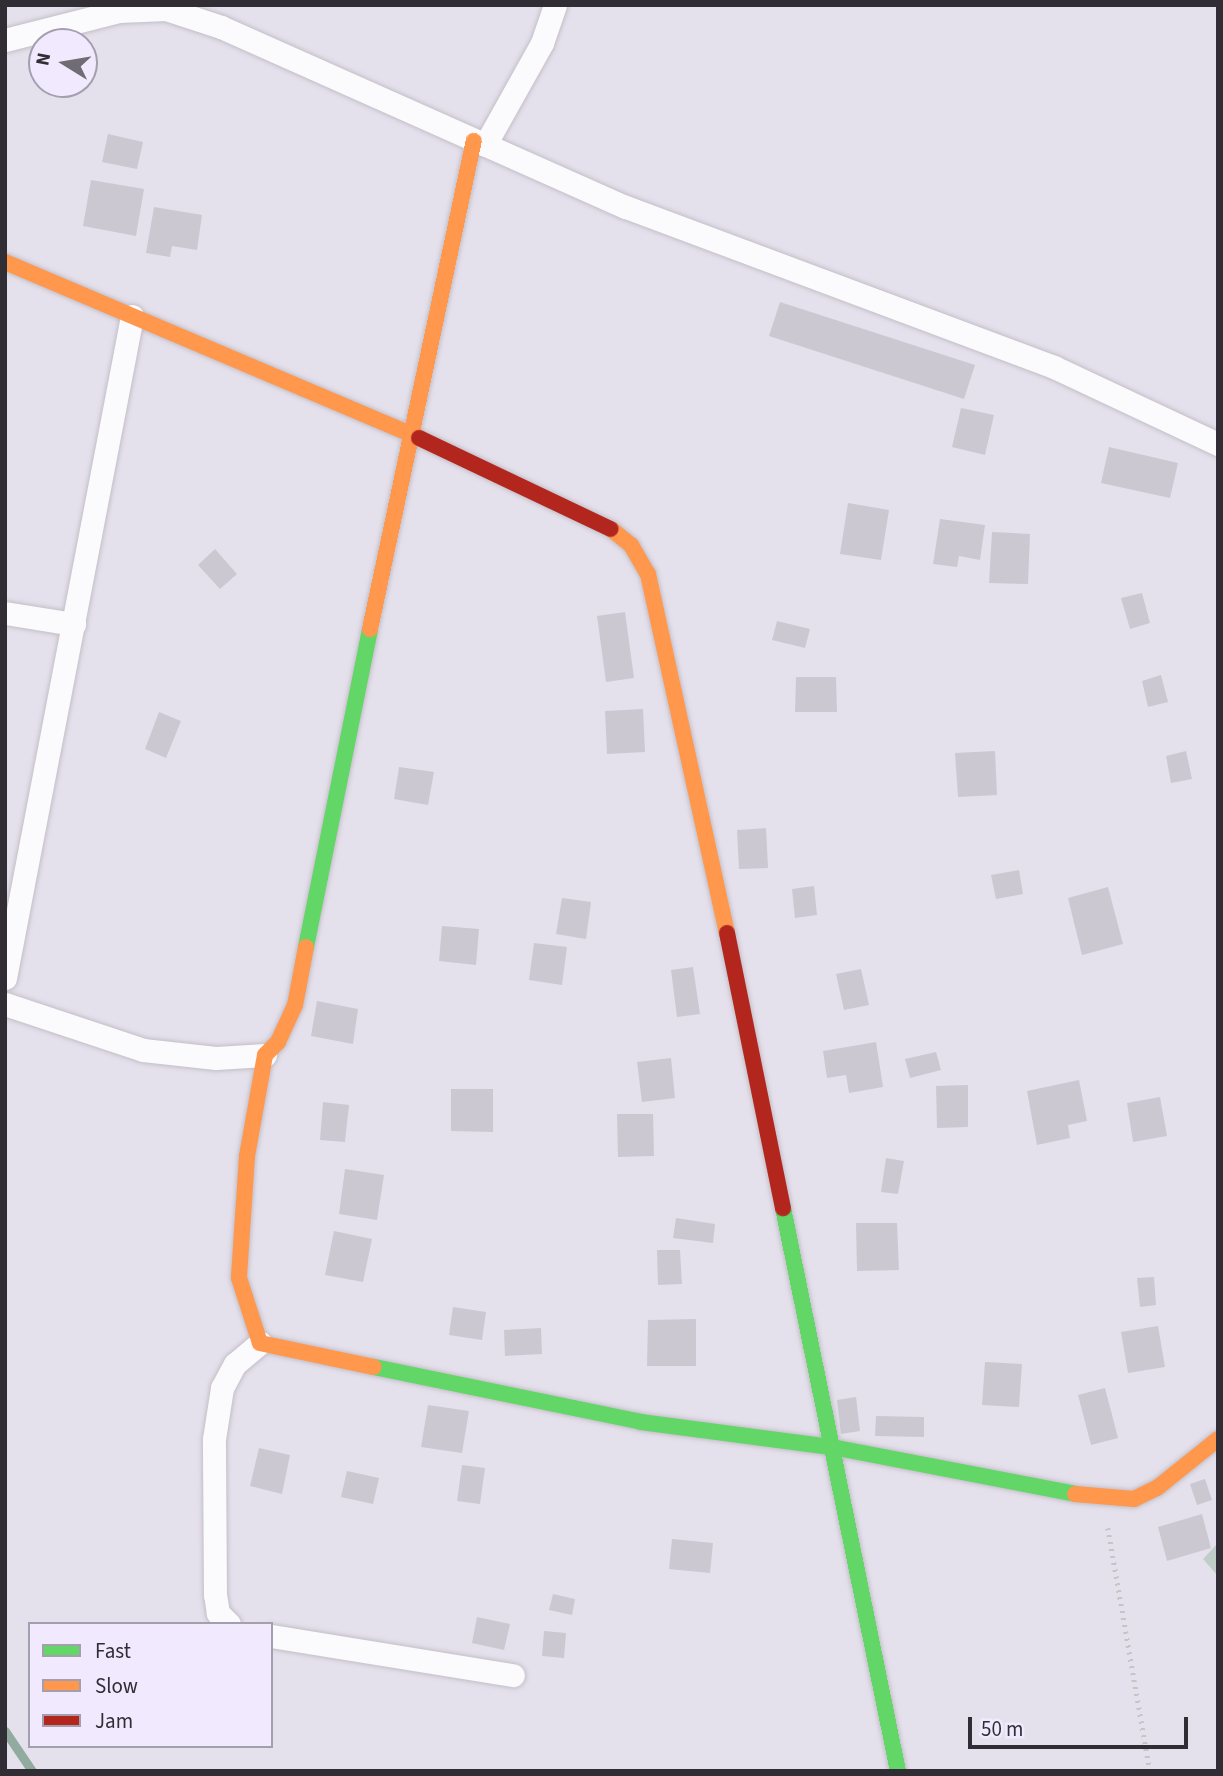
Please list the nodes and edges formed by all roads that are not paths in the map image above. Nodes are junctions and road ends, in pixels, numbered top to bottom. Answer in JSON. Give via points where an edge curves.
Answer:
{"nodes":[{"id":1,"x":555,"y":5,"type":"edge"},
{"id":2,"x":169,"y":7,"type":"edge"},
{"id":3,"x":5,"y":40,"type":"edge"},
{"id":4,"x":480,"y":143,"type":"junction"},
{"id":5,"x":5,"y":262,"type":"edge"},
{"id":6,"x":132,"y":316,"type":"junction"},
{"id":7,"x":412,"y":435,"type":"junction"},
{"id":8,"x":1218,"y":444,"type":"edge"},
{"id":9,"x":5,"y":613,"type":"edge"},
{"id":10,"x":74,"y":624,"type":"junction"},
{"id":11,"x":5,"y":978,"type":"edge"},
{"id":12,"x":5,"y":1004,"type":"edge"},
{"id":13,"x":265,"y":1055,"type":"junction"},
{"id":14,"x":260,"y":1343,"type":"junction"},
{"id":15,"x":1218,"y":1439,"type":"edge"},
{"id":16,"x":832,"y":1447,"type":"junction"},
{"id":17,"x":227,"y":1622,"type":"edge"},
{"id":18,"x":273,"y":1636,"type":"edge"},
{"id":19,"x":513,"y":1675,"type":"dead end"},
{"id":20,"x":898,"y":1771,"type":"edge"}],
"edges":[{"from":1,"to":4,"type":"street","via":[[542,43]]},
{"from":2,"to":3,"type":"street","via":[[86,17]]},
{"from":2,"to":4,"type":"street"},
{"from":4,"to":7,"type":"street"},
{"from":4,"to":8,"type":"street","via":[[626,207],[1054,367]]},
{"from":5,"to":6,"type":"street"},
{"from":6,"to":7,"type":"street"},
{"from":6,"to":10,"type":"street"},
{"from":7,"to":13,"type":"street","via":[[295,1005],[278,1042]]},
{"from":7,"to":16,"type":"street","via":[[603,523],[631,545],[648,574],[692,763]]},
{"from":9,"to":10,"type":"street"},
{"from":10,"to":11,"type":"street"},
{"from":12,"to":13,"type":"street","via":[[143,1050],[216,1058]]},
{"from":13,"to":14,"type":"street","via":[[238,1241],[239,1278]]},
{"from":14,"to":16,"type":"street","via":[[641,1422]]},
{"from":14,"to":17,"type":"street","via":[[235,1364],[222,1388],[214,1439],[215,1595],[218,1613]]},
{"from":15,"to":16,"type":"street","via":[[1157,1488],[1134,1499],[1104,1499]]},
{"from":16,"to":20,"type":"street"},
{"from":18,"to":19,"type":"street"}]}
